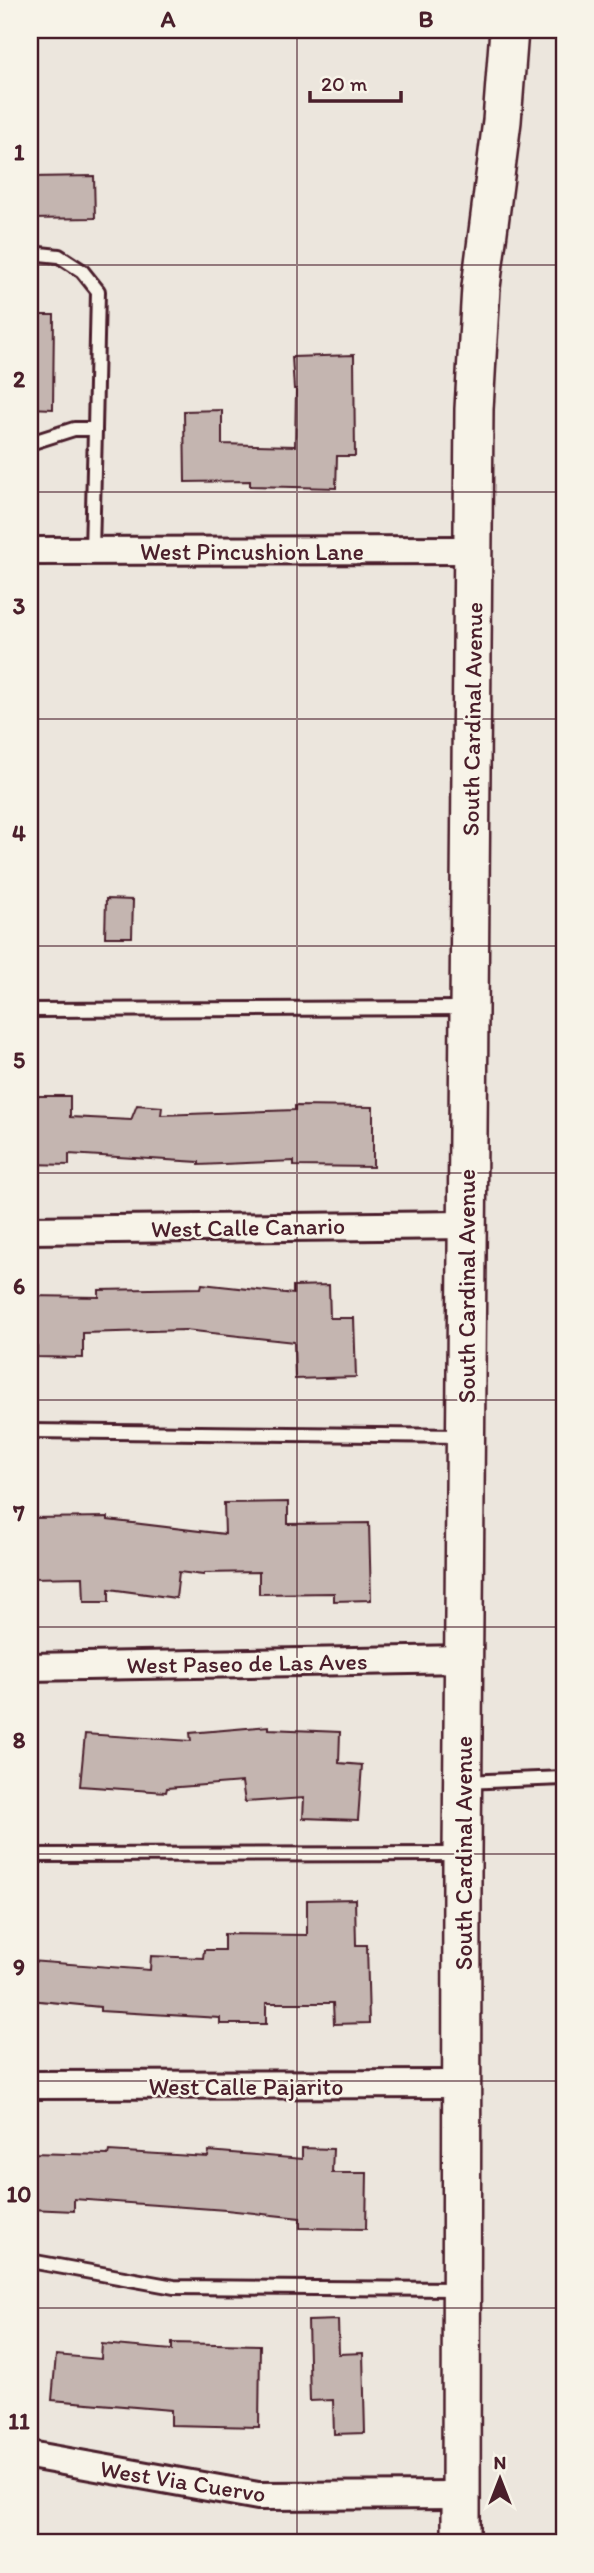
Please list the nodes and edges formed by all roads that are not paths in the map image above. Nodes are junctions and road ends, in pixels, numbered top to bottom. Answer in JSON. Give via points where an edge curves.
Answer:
{"nodes":[{"id":1,"x":509,"y":30,"type":"edge"},
{"id":2,"x":30,"y":253,"type":"edge"},
{"id":3,"x":95,"y":429,"type":"junction"},
{"id":4,"x":30,"y":443,"type":"edge"},
{"id":5,"x":474,"y":550,"type":"junction"},
{"id":6,"x":30,"y":551,"type":"edge"},
{"id":7,"x":92,"y":551,"type":"junction"},
{"id":8,"x":469,"y":1008,"type":"junction"},
{"id":9,"x":30,"y":1010,"type":"edge"},
{"id":10,"x":466,"y":1225,"type":"junction"},
{"id":11,"x":30,"y":1230,"type":"edge"},
{"id":12,"x":30,"y":1432,"type":"edge"},
{"id":13,"x":465,"y":1436,"type":"junction"},
{"id":14,"x":464,"y":1659,"type":"junction"},
{"id":15,"x":30,"y":1667,"type":"edge"},
{"id":16,"x":564,"y":1778,"type":"edge"},
{"id":17,"x":464,"y":1782,"type":"junction"},
{"id":18,"x":462,"y":1854,"type":"junction"},
{"id":19,"x":30,"y":1856,"type":"edge"},
{"id":20,"x":463,"y":2084,"type":"junction"},
{"id":21,"x":30,"y":2085,"type":"edge"},
{"id":22,"x":30,"y":2261,"type":"edge"},
{"id":23,"x":463,"y":2289,"type":"junction"},
{"id":24,"x":30,"y":2455,"type":"edge"},
{"id":25,"x":463,"y":2494,"type":"junction"},
{"id":26,"x":461,"y":2543,"type":"edge"}],
"edges":[{"from":1,"to":5,"type":"main road","name":"South Cardinal Avenue","via":[[481,287],[474,409]]},
{"from":2,"to":3,"type":"lane","via":[[58,256],[82,271],[98,291]]},
{"from":3,"to":4,"type":"lane","via":[[74,429]]},
{"from":3,"to":7,"type":"lane"},
{"from":5,"to":7,"type":"street","name":"West Pincushion Lane"},
{"from":5,"to":8,"type":"main road","name":"South Cardinal Avenue"},
{"from":6,"to":7,"type":"street","name":"West Pincushion Lane"},
{"from":8,"to":9,"type":"lane"},
{"from":8,"to":10,"type":"main road","name":"South Cardinal Avenue"},
{"from":10,"to":11,"type":"street","name":"West Calle Canario"},
{"from":10,"to":13,"type":"main road","name":"South Cardinal Avenue"},
{"from":12,"to":13,"type":"lane"},
{"from":13,"to":14,"type":"main road","name":"South Cardinal Avenue"},
{"from":14,"to":15,"type":"street","name":"West Paseo de Las Aves"},
{"from":14,"to":17,"type":"main road","name":"South Cardinal Avenue"},
{"from":16,"to":17,"type":"lane"},
{"from":17,"to":18,"type":"main road","name":"South Cardinal Avenue"},
{"from":18,"to":19,"type":"lane"},
{"from":18,"to":20,"type":"main road","name":"South Cardinal Avenue"},
{"from":20,"to":21,"type":"street","name":"West Calle Pajarito"},
{"from":20,"to":23,"type":"main road","name":"South Cardinal Avenue"},
{"from":22,"to":23,"type":"lane","via":[[174,2287]]},
{"from":23,"to":25,"type":"main road","name":"South Cardinal Avenue"},
{"from":24,"to":25,"type":"street","name":"West Via Cuervo","via":[[258,2496]]},
{"from":25,"to":26,"type":"main road","name":"South Cardinal Avenue"}]}
